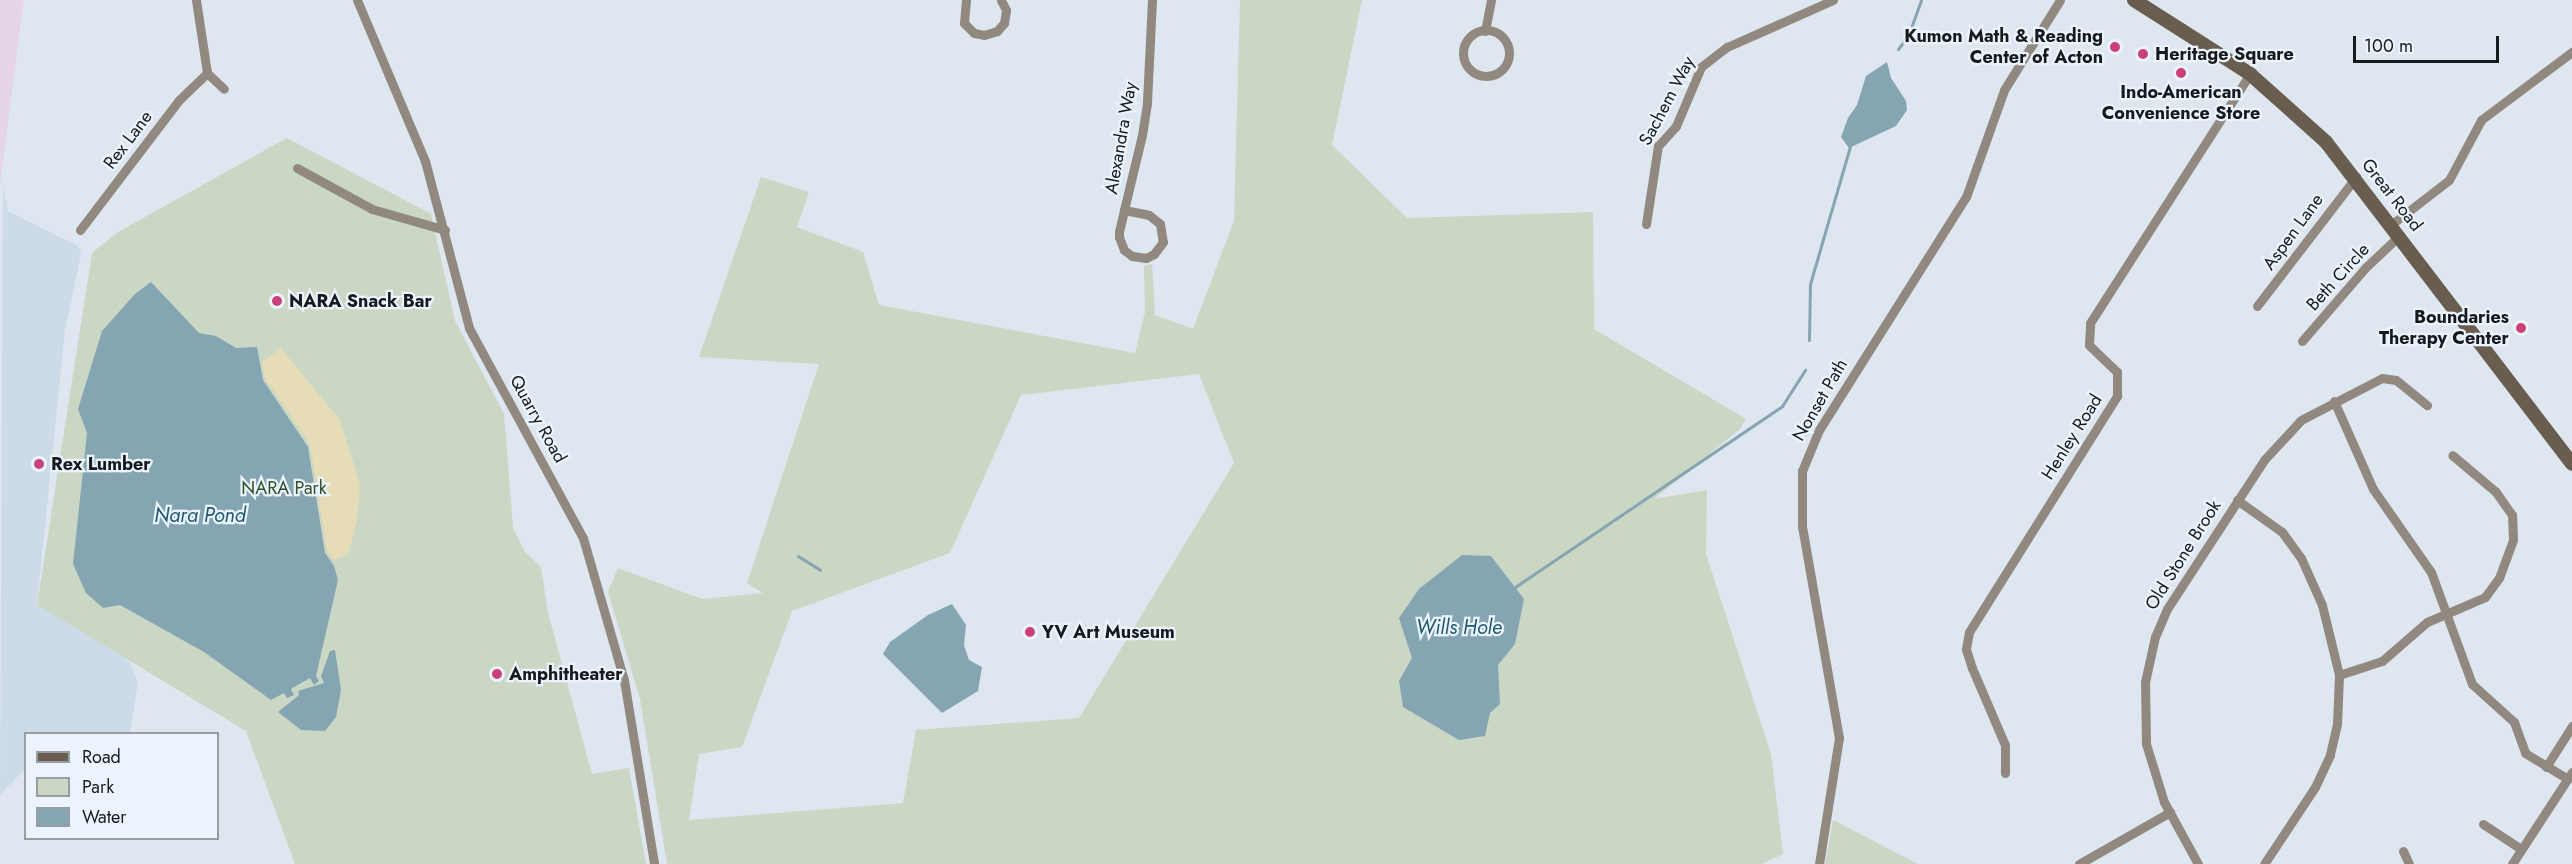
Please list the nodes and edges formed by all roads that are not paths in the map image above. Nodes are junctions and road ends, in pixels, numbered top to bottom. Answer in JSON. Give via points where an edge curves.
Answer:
{"nodes":[{"id":1,"x":196,"y":0,"type":"edge"},
{"id":2,"x":357,"y":0,"type":"edge"},
{"id":3,"x":966,"y":0,"type":"edge"},
{"id":4,"x":1001,"y":0,"type":"edge"},
{"id":5,"x":1152,"y":0,"type":"edge"},
{"id":6,"x":1491,"y":0,"type":"edge"},
{"id":7,"x":1833,"y":0,"type":"edge"},
{"id":8,"x":2060,"y":0,"type":"edge"},
{"id":9,"x":2134,"y":0,"type":"edge"},
{"id":10,"x":1485,"y":31,"type":"junction"},
{"id":11,"x":2572,"y":52,"type":"edge"},
{"id":12,"x":207,"y":73,"type":"junction"},
{"id":13,"x":2250,"y":74,"type":"junction"},
{"id":14,"x":224,"y":88,"type":"dead end"},
{"id":15,"x":297,"y":168,"type":"dead end"},
{"id":16,"x":2356,"y":177,"type":"junction"},
{"id":17,"x":1124,"y":210,"type":"junction"},
{"id":18,"x":1646,"y":224,"type":"dead end"},
{"id":19,"x":2396,"y":229,"type":"junction"},
{"id":20,"x":80,"y":230,"type":"dead end"},
{"id":21,"x":445,"y":230,"type":"junction"},
{"id":22,"x":2257,"y":306,"type":"dead end"},
{"id":23,"x":2302,"y":341,"type":"dead end"},
{"id":24,"x":2334,"y":401,"type":"junction"},
{"id":25,"x":2427,"y":405,"type":"dead end"},
{"id":26,"x":2452,"y":455,"type":"dead end"},
{"id":27,"x":2572,"y":464,"type":"edge"},
{"id":28,"x":2237,"y":500,"type":"junction"},
{"id":29,"x":2447,"y":615,"type":"junction"},
{"id":30,"x":2339,"y":675,"type":"junction"},
{"id":31,"x":2572,"y":726,"type":"edge"},
{"id":32,"x":2546,"y":766,"type":"junction"},
{"id":33,"x":2005,"y":773,"type":"dead end"},
{"id":34,"x":2570,"y":776,"type":"edge"},
{"id":35,"x":2170,"y":812,"type":"junction"},
{"id":36,"x":2483,"y":824,"type":"dead end"},
{"id":37,"x":2522,"y":849,"type":"junction"},
{"id":38,"x":2403,"y":851,"type":"dead end"},
{"id":39,"x":654,"y":864,"type":"edge"},
{"id":40,"x":1819,"y":864,"type":"edge"},
{"id":41,"x":2079,"y":864,"type":"edge"},
{"id":42,"x":2198,"y":864,"type":"edge"},
{"id":43,"x":2264,"y":864,"type":"edge"},
{"id":44,"x":2409,"y":864,"type":"edge"},
{"id":45,"x":2512,"y":864,"type":"edge"}],
"edges":[{"from":1,"to":12,"type":"street"},
{"from":2,"to":21,"type":"street","name":"Quarry Road","via":[[424,160]]},
{"from":3,"to":4,"type":"street","via":[[964,23],[984,35],[997,31],[1004,23],[1006,10]]},
{"from":5,"to":17,"type":"street","name":"Alexandra Way","via":[[1147,102]]},
{"from":6,"to":10,"type":"street"},
{"from":7,"to":18,"type":"street","name":"Sachem Way","via":[[1727,47],[1701,67],[1676,126],[1658,146]]},
{"from":8,"to":40,"type":"street","name":"Nonset Path","via":[[2001,97],[1966,197],[1819,430],[1802,471],[1800,512],[1839,738]]},
{"from":9,"to":13,"type":"main road","name":"Great Road"},
{"from":10,"to":10,"type":"street","via":[[1467,40],[1463,55],[1469,69],[1488,76],[1504,67],[1509,54],[1502,38]]},
{"from":11,"to":19,"type":"street","name":"Beth Circle","via":[[2481,120],[2449,180]]},
{"from":12,"to":14,"type":"street"},
{"from":12,"to":20,"type":"street","name":"Rex Lane","via":[[179,100]]},
{"from":13,"to":16,"type":"main road","name":"Great Road","via":[[2312,127]]},
{"from":13,"to":33,"type":"street","name":"Henley Road","via":[[2090,323],[2089,345],[2117,372],[2117,396],[1969,632],[1966,649],[1972,668],[2006,746]]},
{"from":15,"to":21,"type":"street","via":[[372,209]]},
{"from":16,"to":19,"type":"main road","name":"Great Road"},
{"from":16,"to":22,"type":"street","name":"Aspen Lane"},
{"from":17,"to":17,"type":"street","name":"Alexandra Way","via":[[1119,237],[1124,250],[1136,257],[1154,254],[1163,242],[1160,224],[1149,215]]},
{"from":19,"to":23,"type":"street","name":"Beth Circle"},
{"from":19,"to":27,"type":"main road","name":"Great Road"},
{"from":21,"to":39,"type":"street","name":"Quarry Road","via":[[469,328],[566,502],[591,563],[634,729]]},
{"from":24,"to":25,"type":"street","name":"Old Stone Brook","via":[[2387,377]]},
{"from":24,"to":28,"type":"street","name":"Old Stone Brook","via":[[2307,416],[2281,438]]},
{"from":24,"to":29,"type":"street","via":[[2368,481],[2426,564]]},
{"from":26,"to":29,"type":"street","via":[[2503,499],[2512,515],[2514,531],[2512,548],[2493,590]]},
{"from":28,"to":30,"type":"street","via":[[2282,532],[2301,558],[2322,605]]},
{"from":28,"to":35,"type":"street","name":"Old Stone Brook","via":[[2170,602],[2147,667],[2146,744],[2158,788]]},
{"from":29,"to":30,"type":"street","via":[[2420,627],[2376,665]]},
{"from":29,"to":32,"type":"street","via":[[2472,684],[2514,722],[2525,753]]},
{"from":30,"to":43,"type":"street","via":[[2337,724],[2330,755],[2315,787]]},
{"from":31,"to":32,"type":"street"},
{"from":32,"to":34,"type":"street"},
{"from":34,"to":37,"type":"street"},
{"from":35,"to":41,"type":"street"},
{"from":35,"to":42,"type":"street","name":"Old Stone Brook"},
{"from":36,"to":37,"type":"street"},
{"from":37,"to":45,"type":"street"},
{"from":38,"to":44,"type":"street"}]}
